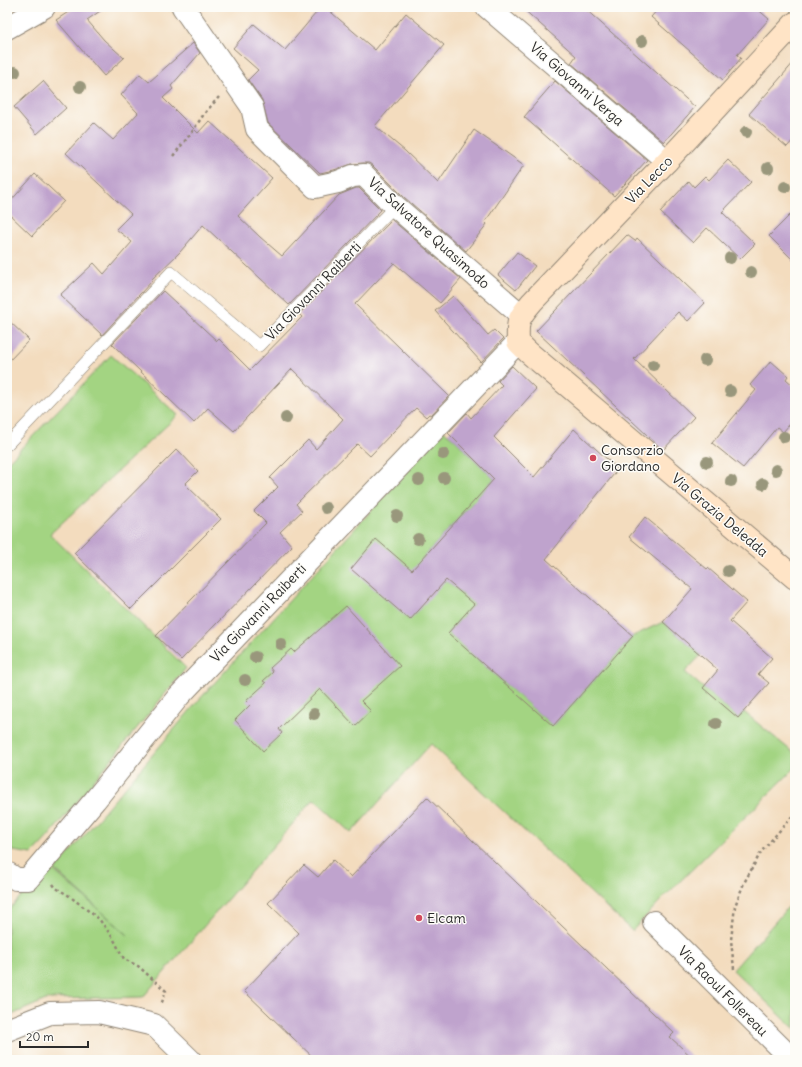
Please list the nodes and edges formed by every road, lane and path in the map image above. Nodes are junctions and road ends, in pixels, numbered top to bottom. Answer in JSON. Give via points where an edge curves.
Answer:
{"nodes":[{"id":1,"x":44,"y":7,"type":"edge"},
{"id":2,"x":184,"y":7,"type":"edge"},
{"id":3,"x":487,"y":7,"type":"edge"},
{"id":4,"x":795,"y":23,"type":"edge"},
{"id":5,"x":7,"y":28,"type":"edge"},
{"id":6,"x":235,"y":81,"type":"junction"},
{"id":7,"x":172,"y":156,"type":"dead end"},
{"id":8,"x":667,"y":161,"type":"junction"},
{"id":9,"x":395,"y":206,"type":"junction"},
{"id":10,"x":521,"y":315,"type":"junction"},
{"id":11,"x":518,"y":342,"type":"junction"},
{"id":12,"x":7,"y":445,"type":"edge"},
{"id":13,"x":795,"y":578,"type":"edge"},
{"id":14,"x":795,"y":813,"type":"edge"},
{"id":15,"x":41,"y":865,"type":"junction"},
{"id":16,"x":7,"y":873,"type":"edge"},
{"id":17,"x":654,"y":922,"type":"dead end"},
{"id":18,"x":734,"y":971,"type":"dead end"},
{"id":19,"x":154,"y":1025,"type":"junction"},
{"id":20,"x":7,"y":1030,"type":"edge"},
{"id":21,"x":190,"y":1060,"type":"edge"},
{"id":22,"x":793,"y":1060,"type":"edge"}],
"edges":[{"from":1,"to":5,"type":"street"},
{"from":2,"to":6,"type":"street","name":"Via Salvatore Quasimodo"},
{"from":3,"to":8,"type":"street","name":"Via Giovanni Verga"},
{"from":4,"to":8,"type":"street","name":"Via Lecco"},
{"from":6,"to":7,"type":"path","via":[[204,114]]},
{"from":6,"to":9,"type":"street","name":"Via Salvatore Quasimodo","via":[[252,107],[257,129],[315,187],[353,176],[364,176]]},
{"from":8,"to":10,"type":"street","name":"Via Lecco"},
{"from":9,"to":10,"type":"street","name":"Via Salvatore Quasimodo"},
{"from":9,"to":12,"type":"lane","name":"Via Giovanni Raiberti","via":[[259,346],[171,272]]},
{"from":10,"to":11,"type":"street","via":[[517,325]]},
{"from":11,"to":13,"type":"street","name":"Via Grazia Deledda","via":[[543,366]]},
{"from":11,"to":15,"type":"street","name":"Via Giovanni Raiberti","via":[[179,696]]},
{"from":14,"to":18,"type":"path","via":[[761,852],[734,906],[731,940]]},
{"from":15,"to":16,"type":"street","name":"Via Giovanni Raiberti","via":[[28,879],[16,879]]},
{"from":15,"to":19,"type":"path","via":[[56,888],[99,919],[124,959],[138,966],[166,991]]},
{"from":17,"to":22,"type":"street","name":"Via Raoul Follereau"},
{"from":19,"to":20,"type":"street","via":[[99,1012],[50,1013]]},
{"from":19,"to":21,"type":"street"}]}
